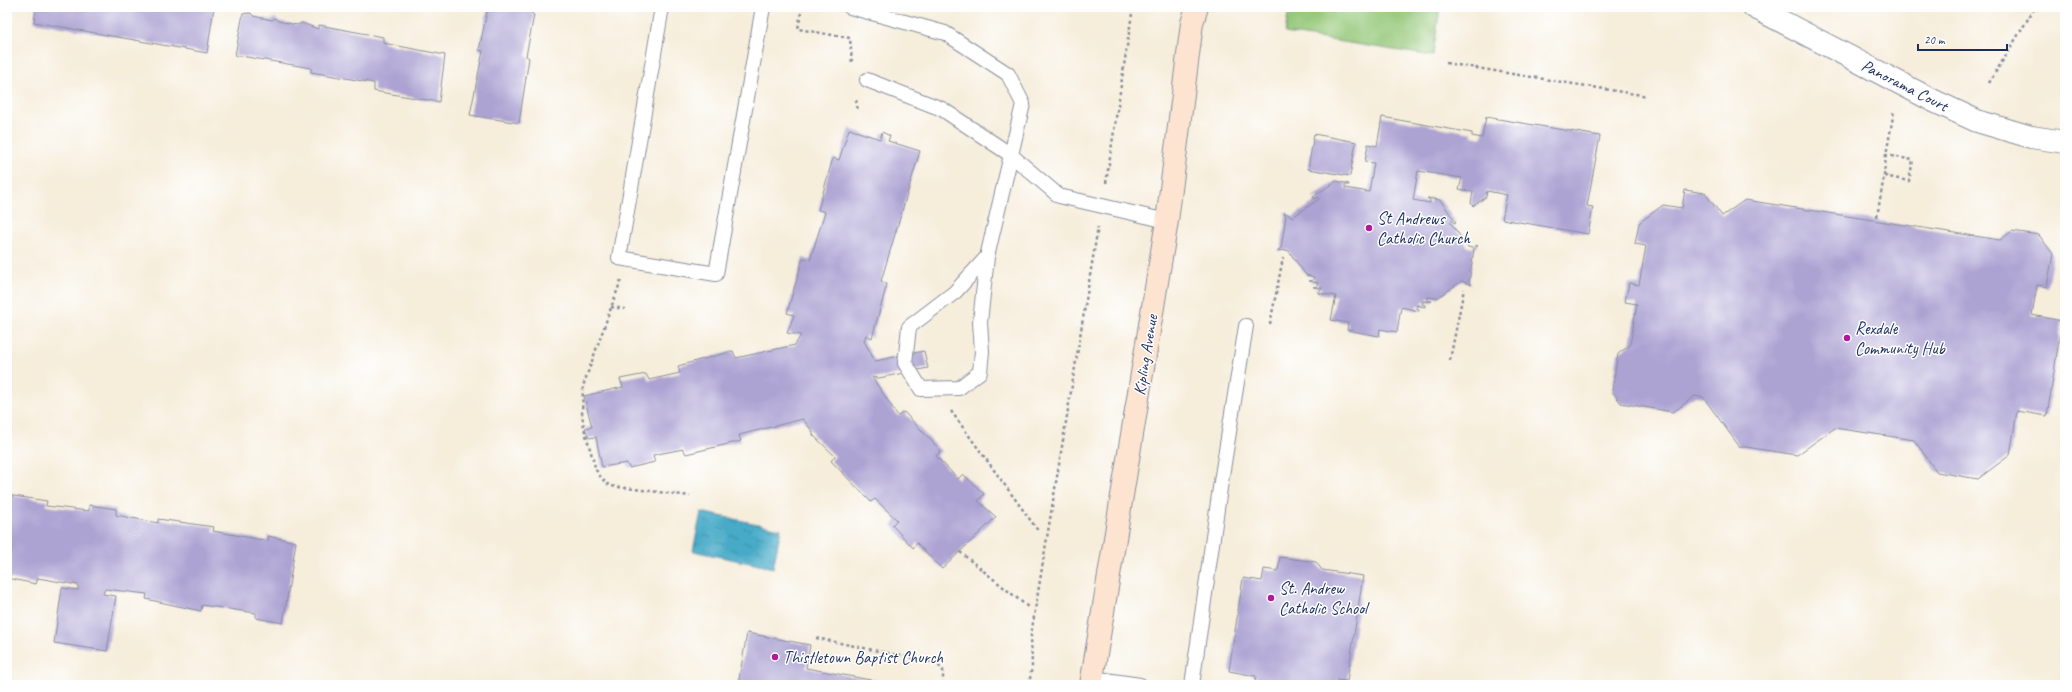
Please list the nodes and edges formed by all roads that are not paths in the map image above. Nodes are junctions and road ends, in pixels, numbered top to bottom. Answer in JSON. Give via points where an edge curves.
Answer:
{"nodes":[{"id":1,"x":662,"y":7,"type":"edge"},
{"id":2,"x":763,"y":7,"type":"edge"},
{"id":3,"x":850,"y":7,"type":"edge"},
{"id":4,"x":1754,"y":7,"type":"edge"},
{"id":5,"x":1193,"y":12,"type":"edge"},
{"id":6,"x":867,"y":80,"type":"dead end"},
{"id":7,"x":2065,"y":142,"type":"edge"},
{"id":8,"x":1011,"y":155,"type":"junction"},
{"id":9,"x":1167,"y":221,"type":"junction"},
{"id":10,"x":987,"y":257,"type":"junction"},
{"id":11,"x":1246,"y":326,"type":"dead end"},
{"id":12,"x":1091,"y":682,"type":"edge"},
{"id":13,"x":1140,"y":685,"type":"edge"},
{"id":14,"x":1192,"y":685,"type":"edge"}],
"edges":[{"from":1,"to":2,"type":"lane","via":[[619,258],[716,274]]},
{"from":3,"to":8,"type":"lane","via":[[945,33],[1008,74],[1023,104]]},
{"from":4,"to":7,"type":"street","name":"Panorama Court","via":[[1977,121],[2031,137]]},
{"from":5,"to":9,"type":"main road","name":"Kipling Avenue"},
{"from":6,"to":8,"type":"lane","via":[[942,109]]},
{"from":8,"to":9,"type":"lane","via":[[1058,196]]},
{"from":8,"to":10,"type":"lane"},
{"from":9,"to":12,"type":"main road","name":"Kipling Avenue"},
{"from":10,"to":10,"type":"lane","via":[[955,292],[909,327],[905,363],[921,388],[959,388],[980,372],[980,322]]},
{"from":11,"to":14,"type":"lane"},
{"from":12,"to":13,"type":"lane"}]}
